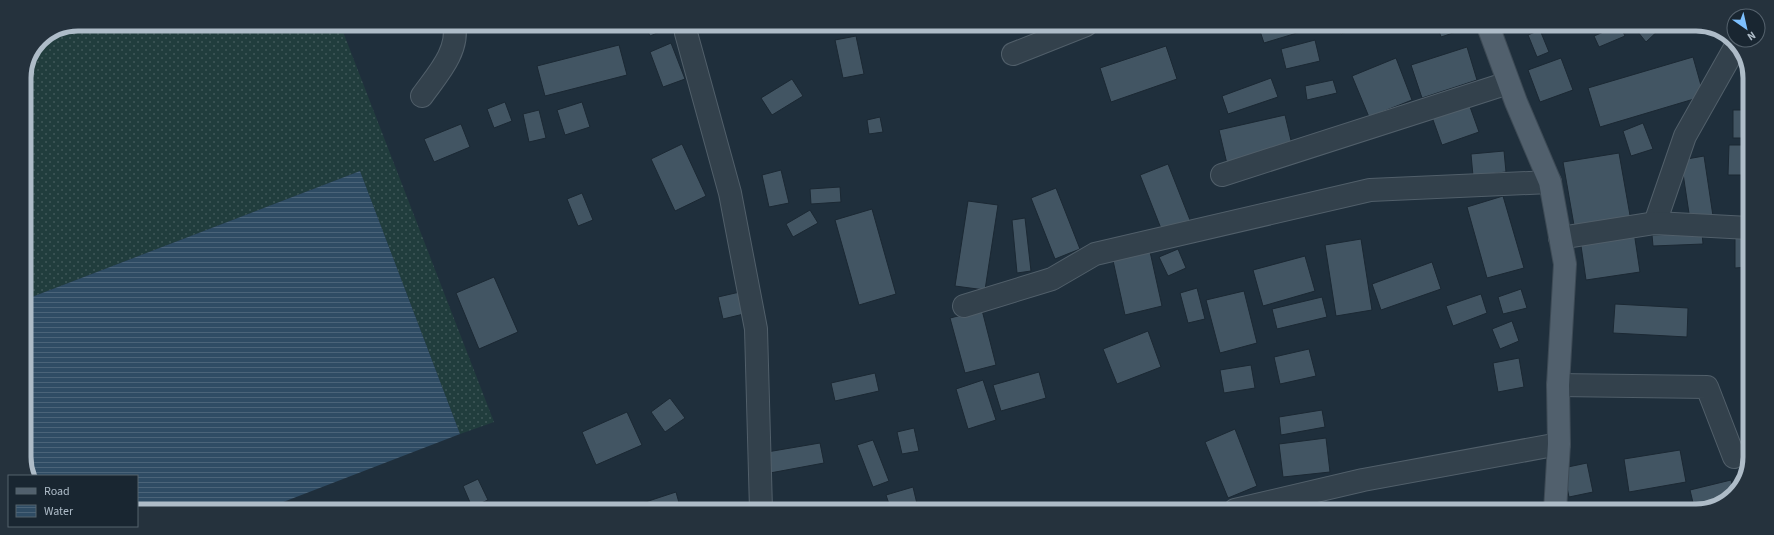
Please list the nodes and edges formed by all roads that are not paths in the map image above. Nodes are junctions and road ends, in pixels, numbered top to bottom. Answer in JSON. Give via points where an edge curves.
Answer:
{"nodes":[{"id":1,"x":455,"y":31,"type":"edge"},
{"id":2,"x":686,"y":31,"type":"edge"},
{"id":3,"x":1071,"y":31,"type":"edge"},
{"id":4,"x":1490,"y":31,"type":"edge"},
{"id":5,"x":1734,"y":50,"type":"edge"},
{"id":6,"x":1013,"y":54,"type":"dead end"},
{"id":7,"x":1508,"y":82,"type":"junction"},
{"id":8,"x":422,"y":96,"type":"dead end"},
{"id":9,"x":1222,"y":175,"type":"dead end"},
{"id":10,"x":1550,"y":182,"type":"junction"},
{"id":11,"x":1654,"y":223,"type":"junction"},
{"id":12,"x":1743,"y":228,"type":"edge"},
{"id":13,"x":1560,"y":238,"type":"junction"},
{"id":14,"x":964,"y":306,"type":"dead end"},
{"id":15,"x":1558,"y":385,"type":"junction"},
{"id":16,"x":1559,"y":444,"type":"junction"},
{"id":17,"x":1734,"y":457,"type":"dead end"},
{"id":18,"x":761,"y":504,"type":"edge"},
{"id":19,"x":1261,"y":504,"type":"edge"},
{"id":20,"x":1555,"y":504,"type":"edge"}],
"edges":[{"from":1,"to":8,"type":"street","via":[[450,55]]},
{"from":2,"to":18,"type":"street","via":[[730,193],[756,329]]},
{"from":3,"to":6,"type":"street"},
{"from":4,"to":7,"type":"main road"},
{"from":5,"to":11,"type":"street","via":[[1685,136]]},
{"from":7,"to":9,"type":"street"},
{"from":7,"to":10,"type":"main road"},
{"from":10,"to":13,"type":"main road"},
{"from":10,"to":14,"type":"street","via":[[1370,190],[1095,254],[1052,279]]},
{"from":11,"to":12,"type":"street"},
{"from":11,"to":13,"type":"street"},
{"from":13,"to":15,"type":"main road","via":[[1565,264]]},
{"from":15,"to":16,"type":"main road"},
{"from":15,"to":17,"type":"street","via":[[1707,387]]},
{"from":16,"to":19,"type":"street","via":[[1363,480]]},
{"from":16,"to":20,"type":"main road"}]}
